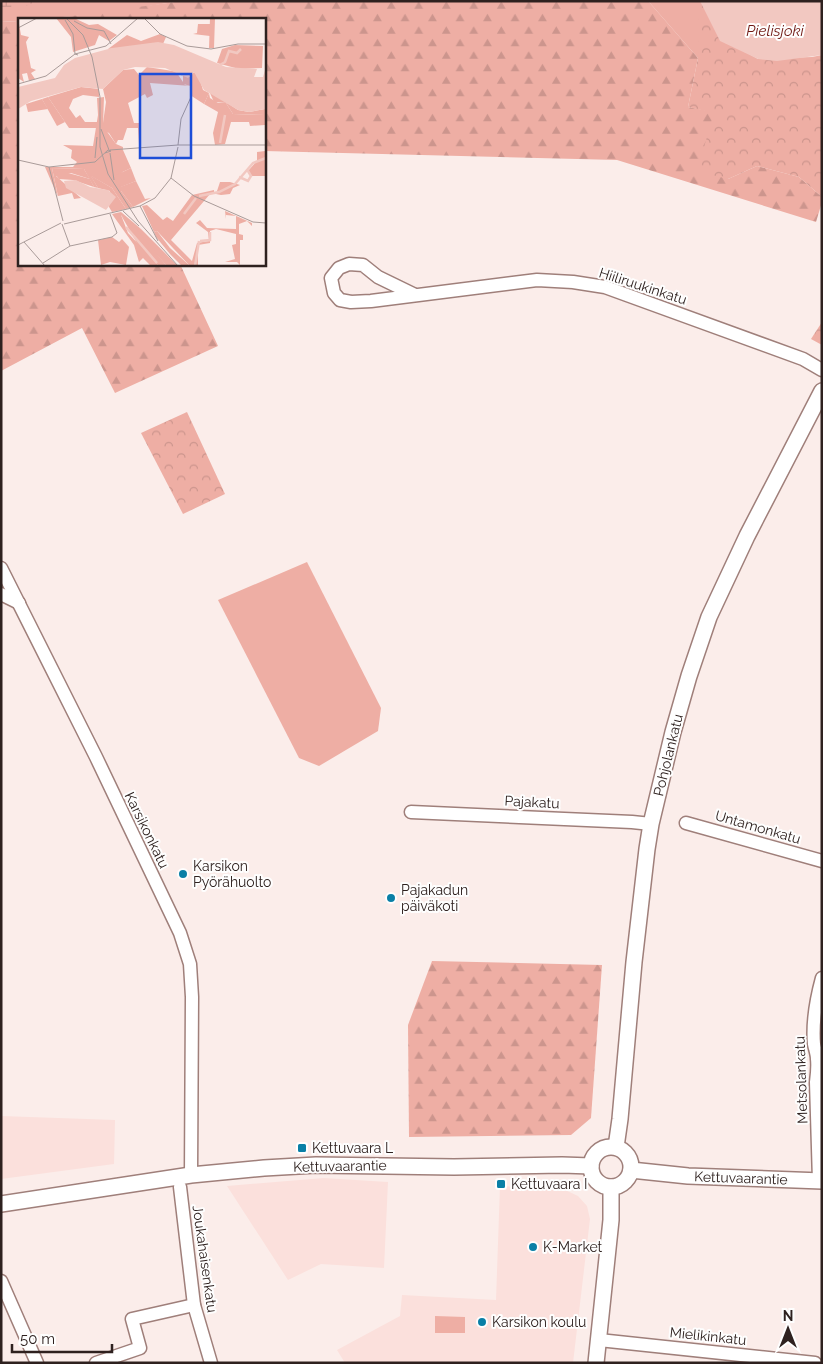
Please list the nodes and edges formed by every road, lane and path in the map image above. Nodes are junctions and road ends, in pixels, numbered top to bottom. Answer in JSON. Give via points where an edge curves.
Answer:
{"nodes":[{"id":1,"x":414,"y":295,"type":"junction"},
{"id":2,"x":822,"y":370,"type":"edge"},
{"id":3,"x":822,"y":391,"type":"edge"},
{"id":4,"x":1,"y":568,"type":"edge"},
{"id":5,"x":1,"y":594,"type":"edge"},
{"id":6,"x":19,"y":603,"type":"junction"},
{"id":7,"x":412,"y":812,"type":"dead end"},
{"id":8,"x":686,"y":823,"type":"dead end"},
{"id":9,"x":651,"y":824,"type":"junction"},
{"id":10,"x":822,"y":861,"type":"edge"},
{"id":11,"x":822,"y":978,"type":"edge"},
{"id":12,"x":616,"y":1147,"type":"junction"},
{"id":13,"x":591,"y":1166,"type":"junction"},
{"id":14,"x":631,"y":1170,"type":"junction"},
{"id":15,"x":191,"y":1175,"type":"junction"},
{"id":16,"x":820,"y":1181,"type":"edge"},
{"id":17,"x":180,"y":1187,"type":"dead end"},
{"id":18,"x":611,"y":1187,"type":"junction"},
{"id":19,"x":1,"y":1204,"type":"edge"},
{"id":20,"x":1,"y":1281,"type":"edge"},
{"id":21,"x":194,"y":1305,"type":"junction"},
{"id":22,"x":599,"y":1340,"type":"junction"},
{"id":23,"x":37,"y":1363,"type":"edge"},
{"id":24,"x":96,"y":1363,"type":"edge"},
{"id":25,"x":211,"y":1363,"type":"edge"},
{"id":26,"x":596,"y":1363,"type":"edge"},
{"id":27,"x":815,"y":1363,"type":"edge"}],
"edges":[{"from":1,"to":1,"type":"street","name":"Hiiliruukinkatu","via":[[378,278],[363,265],[349,264],[339,268],[331,278],[334,293],[340,300],[371,301]]},
{"from":1,"to":2,"type":"street","name":"Hiiliruukinkatu","via":[[537,280],[606,287],[803,358]]},
{"from":3,"to":9,"type":"street","name":"Pohjolankatu","via":[[709,617],[673,732]]},
{"from":4,"to":6,"type":"street","name":"Karsikonkatu"},
{"from":5,"to":6,"type":"street"},
{"from":6,"to":15,"type":"street","name":"Karsikonkatu","via":[[180,933],[190,964]]},
{"from":7,"to":9,"type":"street","name":"Pajakatu"},
{"from":8,"to":10,"type":"street","name":"Untamonkatu"},
{"from":9,"to":12,"type":"street","name":"Pohjolankatu"},
{"from":11,"to":16,"type":"street","name":"Metsolankatu","via":[[814,1016]]},
{"from":12,"to":13,"type":"street","via":[[599,1151]]},
{"from":12,"to":14,"type":"street","via":[[626,1154]]},
{"from":13,"to":15,"type":"street","name":"Kettuvaarantie","via":[[316,1165]]},
{"from":13,"to":18,"type":"street","via":[[596,1181]]},
{"from":14,"to":16,"type":"street","name":"Kettuvaarantie","via":[[688,1176]]},
{"from":14,"to":18,"type":"street","via":[[624,1182]]},
{"from":15,"to":19,"type":"street","name":"Kettuvaarantie"},
{"from":17,"to":21,"type":"street","name":"Joukahaisenkatu"},
{"from":18,"to":22,"type":"street","via":[[611,1220]]},
{"from":20,"to":23,"type":"street"},
{"from":21,"to":24,"type":"street","via":[[132,1319],[140,1348]]},
{"from":21,"to":25,"type":"street","name":"Joukahaisenkatu"},
{"from":22,"to":26,"type":"street"},
{"from":22,"to":27,"type":"street","name":"Mielikinkatu"}]}
